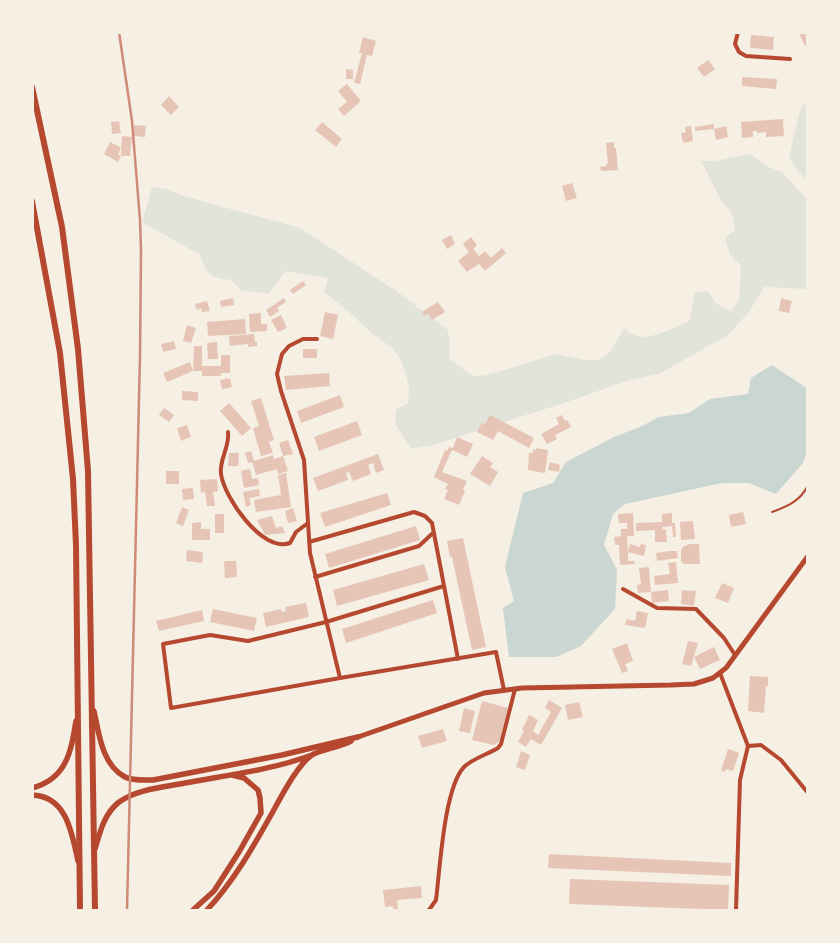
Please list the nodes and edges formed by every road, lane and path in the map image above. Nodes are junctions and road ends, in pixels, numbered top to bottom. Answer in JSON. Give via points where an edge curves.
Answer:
{"nodes":[{"id":1,"x":738,"y":32,"type":"edge"},
{"id":2,"x":790,"y":58,"type":"dead end"},
{"id":3,"x":32,"y":87,"type":"edge"},
{"id":4,"x":32,"y":201,"type":"edge"},
{"id":5,"x":317,"y":339,"type":"dead end"},
{"id":6,"x":228,"y":432,"type":"dead end"},
{"id":7,"x":808,"y":485,"type":"edge"},
{"id":8,"x":772,"y":512,"type":"dead end"},
{"id":9,"x":308,"y":523,"type":"junction"},
{"id":10,"x":434,"y":532,"type":"junction"},
{"id":11,"x":309,"y":542,"type":"junction"},
{"id":12,"x":808,"y":556,"type":"edge"},
{"id":13,"x":315,"y":577,"type":"junction"},
{"id":14,"x":444,"y":586,"type":"junction"},
{"id":15,"x":622,"y":589,"type":"dead end"},
{"id":16,"x":326,"y":622,"type":"junction"},
{"id":17,"x":735,"y":655,"type":"junction"},
{"id":18,"x":458,"y":658,"type":"junction"},
{"id":19,"x":720,"y":673,"type":"junction"},
{"id":20,"x":340,"y":678,"type":"junction"},
{"id":21,"x":516,"y":688,"type":"junction"},
{"id":22,"x":504,"y":690,"type":"junction"},
{"id":23,"x":91,"y":702,"type":"junction"},
{"id":24,"x":77,"y":716,"type":"junction"},
{"id":25,"x":358,"y":738,"type":"junction"},
{"id":26,"x":748,"y":746,"type":"junction"},
{"id":27,"x":312,"y":755,"type":"junction"},
{"id":28,"x":230,"y":775,"type":"junction"},
{"id":29,"x":32,"y":788,"type":"edge"},
{"id":30,"x":808,"y":792,"type":"edge"},
{"id":31,"x":32,"y":795,"type":"edge"},
{"id":32,"x":93,"y":853,"type":"junction"},
{"id":33,"x":79,"y":866,"type":"junction"},
{"id":34,"x":80,"y":910,"type":"edge"},
{"id":35,"x":95,"y":910,"type":"edge"},
{"id":36,"x":192,"y":910,"type":"edge"},
{"id":37,"x":207,"y":910,"type":"edge"},
{"id":38,"x":429,"y":910,"type":"edge"},
{"id":39,"x":736,"y":910,"type":"edge"}],
"edges":[{"from":1,"to":2,"type":"street","via":[[735,44],[746,56]]},
{"from":3,"to":23,"type":"main road","via":[[62,227],[78,349],[88,471]]},
{"from":4,"to":24,"type":"main road","via":[[60,353],[73,479]]},
{"from":5,"to":9,"type":"street","via":[[303,339],[288,346],[282,354],[277,374],[304,460]]},
{"from":6,"to":9,"type":"street","via":[[221,476],[224,487],[249,525],[280,545],[290,543],[296,532]]},
{"from":7,"to":8,"type":"lane","via":[[790,506]]},
{"from":9,"to":11,"type":"street"},
{"from":10,"to":11,"type":"street","via":[[432,523],[414,512]]},
{"from":10,"to":13,"type":"street","via":[[419,546]]},
{"from":10,"to":14,"type":"street"},
{"from":11,"to":13,"type":"street"},
{"from":12,"to":17,"type":"street"},
{"from":13,"to":16,"type":"street"},
{"from":14,"to":16,"type":"street"},
{"from":14,"to":18,"type":"street"},
{"from":15,"to":17,"type":"street","via":[[657,608],[696,609],[724,638]]},
{"from":16,"to":20,"type":"street"},
{"from":16,"to":20,"type":"street","via":[[248,640],[210,635],[163,644],[171,708]]},
{"from":17,"to":19,"type":"street"},
{"from":18,"to":20,"type":"street"},
{"from":18,"to":22,"type":"street","via":[[496,652]]},
{"from":19,"to":21,"type":"street","via":[[694,684]]},
{"from":19,"to":26,"type":"street"},
{"from":21,"to":22,"type":"street"},
{"from":21,"to":38,"type":"street","via":[[501,744],[459,774],[446,814],[436,900]]},
{"from":22,"to":25,"type":"street","via":[[457,701]]},
{"from":23,"to":25,"type":"main road","via":[[108,759],[126,778],[139,780],[153,780]]},
{"from":23,"to":32,"type":"main road"},
{"from":24,"to":29,"type":"main road","via":[[63,767],[52,779]]},
{"from":24,"to":33,"type":"main road"},
{"from":25,"to":27,"type":"main road"},
{"from":26,"to":30,"type":"street","via":[[761,745],[781,760]]},
{"from":26,"to":39,"type":"street","via":[[740,780]]},
{"from":27,"to":28,"type":"main road","via":[[279,766]]},
{"from":27,"to":37,"type":"main road","via":[[284,792],[244,863]]},
{"from":28,"to":32,"type":"main road","via":[[132,795],[110,811]]},
{"from":28,"to":36,"type":"main road","via":[[244,778],[258,790],[261,813],[214,891]]},
{"from":31,"to":33,"type":"main road","via":[[51,800],[64,814],[70,825]]},
{"from":32,"to":35,"type":"main road"},
{"from":33,"to":34,"type":"main road"}]}
